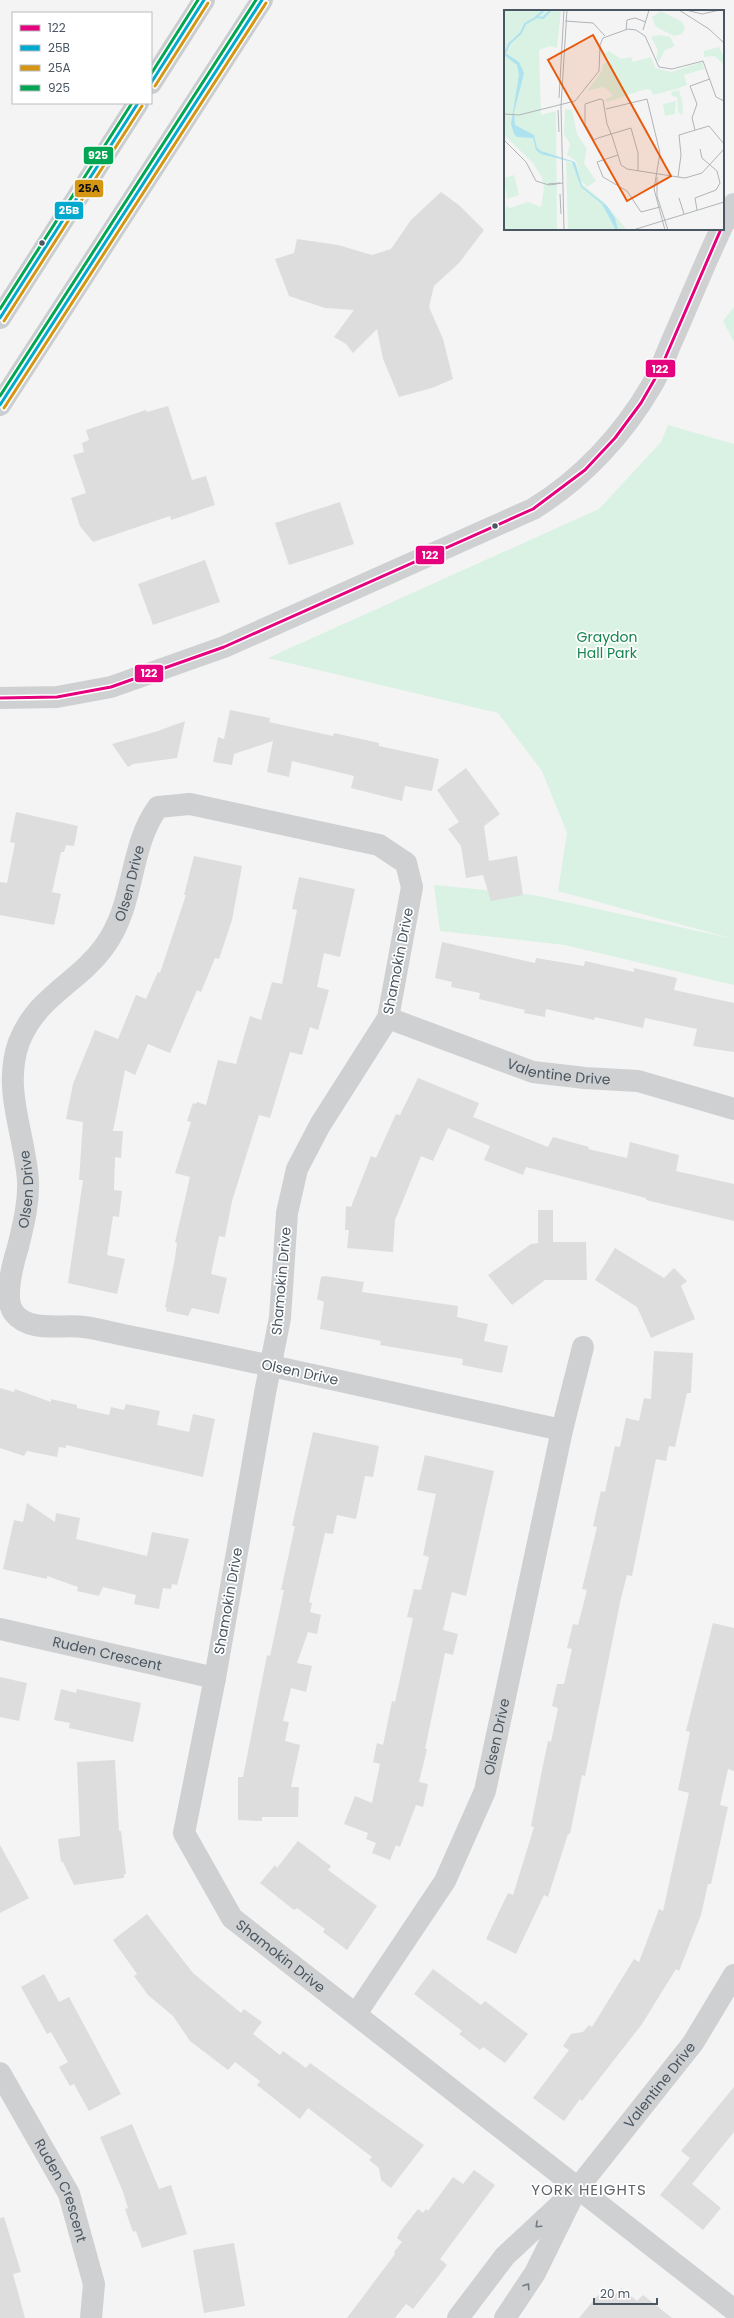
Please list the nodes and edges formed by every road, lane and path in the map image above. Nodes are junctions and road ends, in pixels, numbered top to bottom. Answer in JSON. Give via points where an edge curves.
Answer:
{"nodes":[{"id":1,"x":204,"y":0,"type":"edge"},
{"id":2,"x":262,"y":0,"type":"edge"},
{"id":3,"x":152,"y":81,"type":"edge"},
{"id":4,"x":137,"y":104,"type":"edge"},
{"id":5,"x":734,"y":204,"type":"edge"},
{"id":6,"x":724,"y":223,"type":"edge"},
{"id":7,"x":721,"y":230,"type":"edge"},
{"id":8,"x":0,"y":318,"type":"edge"},
{"id":9,"x":0,"y":405,"type":"edge"},
{"id":10,"x":0,"y":698,"type":"edge"},
{"id":11,"x":406,"y":863,"type":"joint"},
{"id":12,"x":388,"y":1018,"type":"junction"},
{"id":13,"x":734,"y":1109,"type":"edge"},
{"id":14,"x":583,"y":1347,"type":"dead end"},
{"id":15,"x":270,"y":1365,"type":"junction"},
{"id":16,"x":562,"y":1430,"type":"junction"},
{"id":17,"x":0,"y":1629,"type":"edge"},
{"id":18,"x":215,"y":1678,"type":"junction"},
{"id":19,"x":734,"y":1975,"type":"edge"},
{"id":20,"x":356,"y":2014,"type":"junction"},
{"id":21,"x":0,"y":2073,"type":"edge"},
{"id":22,"x":577,"y":2188,"type":"junction"},
{"id":23,"x":734,"y":2310,"type":"edge"},
{"id":24,"x":91,"y":2318,"type":"edge"},
{"id":25,"x":458,"y":2318,"type":"edge"},
{"id":26,"x":505,"y":2318,"type":"edge"}],
"edges":[{"from":1,"to":3,"type":"main road"},
{"from":2,"to":9,"type":"main road"},
{"from":4,"to":8,"type":"main road"},
{"from":5,"to":6,"type":"street"},
{"from":7,"to":10,"type":"street","via":[[653,385],[608,446],[559,493],[533,509],[224,647],[111,687],[57,697]]},
{"from":11,"to":12,"type":"street","name":"Shamokin Drive","via":[[412,887]]},
{"from":11,"to":15,"type":"street","name":"Olsen Drive","via":[[379,845],[190,804],[158,807],[146,823],[122,916],[104,948],[54,993],[32,1017],[20,1041],[13,1065],[14,1108],[28,1181],[26,1216],[10,1284],[9,1299],[14,1313],[27,1322],[44,1327],[83,1327]]},
{"from":12,"to":13,"type":"street","name":"Valentine Drive","via":[[533,1072],[638,1081]]},
{"from":12,"to":15,"type":"street","name":"Shamokin Drive","via":[[320,1126],[297,1169],[287,1213],[280,1318]]},
{"from":14,"to":16,"type":"street","name":"Olsen Drive"},
{"from":15,"to":16,"type":"street","name":"Olsen Drive"},
{"from":15,"to":18,"type":"street","name":"Shamokin Drive"},
{"from":16,"to":20,"type":"street","name":"Olsen Drive","via":[[485,1791],[445,1881]]},
{"from":17,"to":18,"type":"street","name":"Ruden Crescent"},
{"from":18,"to":20,"type":"street","name":"Shamokin Drive","via":[[184,1833],[232,1918]]},
{"from":19,"to":22,"type":"street","name":"Valentine Drive","via":[[693,2043]]},
{"from":20,"to":22,"type":"street","name":"Shamokin Drive"},
{"from":21,"to":24,"type":"street","name":"Ruden Crescent","via":[[69,2194],[94,2284]]},
{"from":22,"to":23,"type":"street","name":"Shamokin Drive"},
{"from":22,"to":25,"type":"street","name":"Valentine Drive","one_way":true,"via":[[505,2256]]},
{"from":26,"to":22,"type":"street","name":"Valentine Drive","one_way":true,"via":[[535,2273]]}]}
